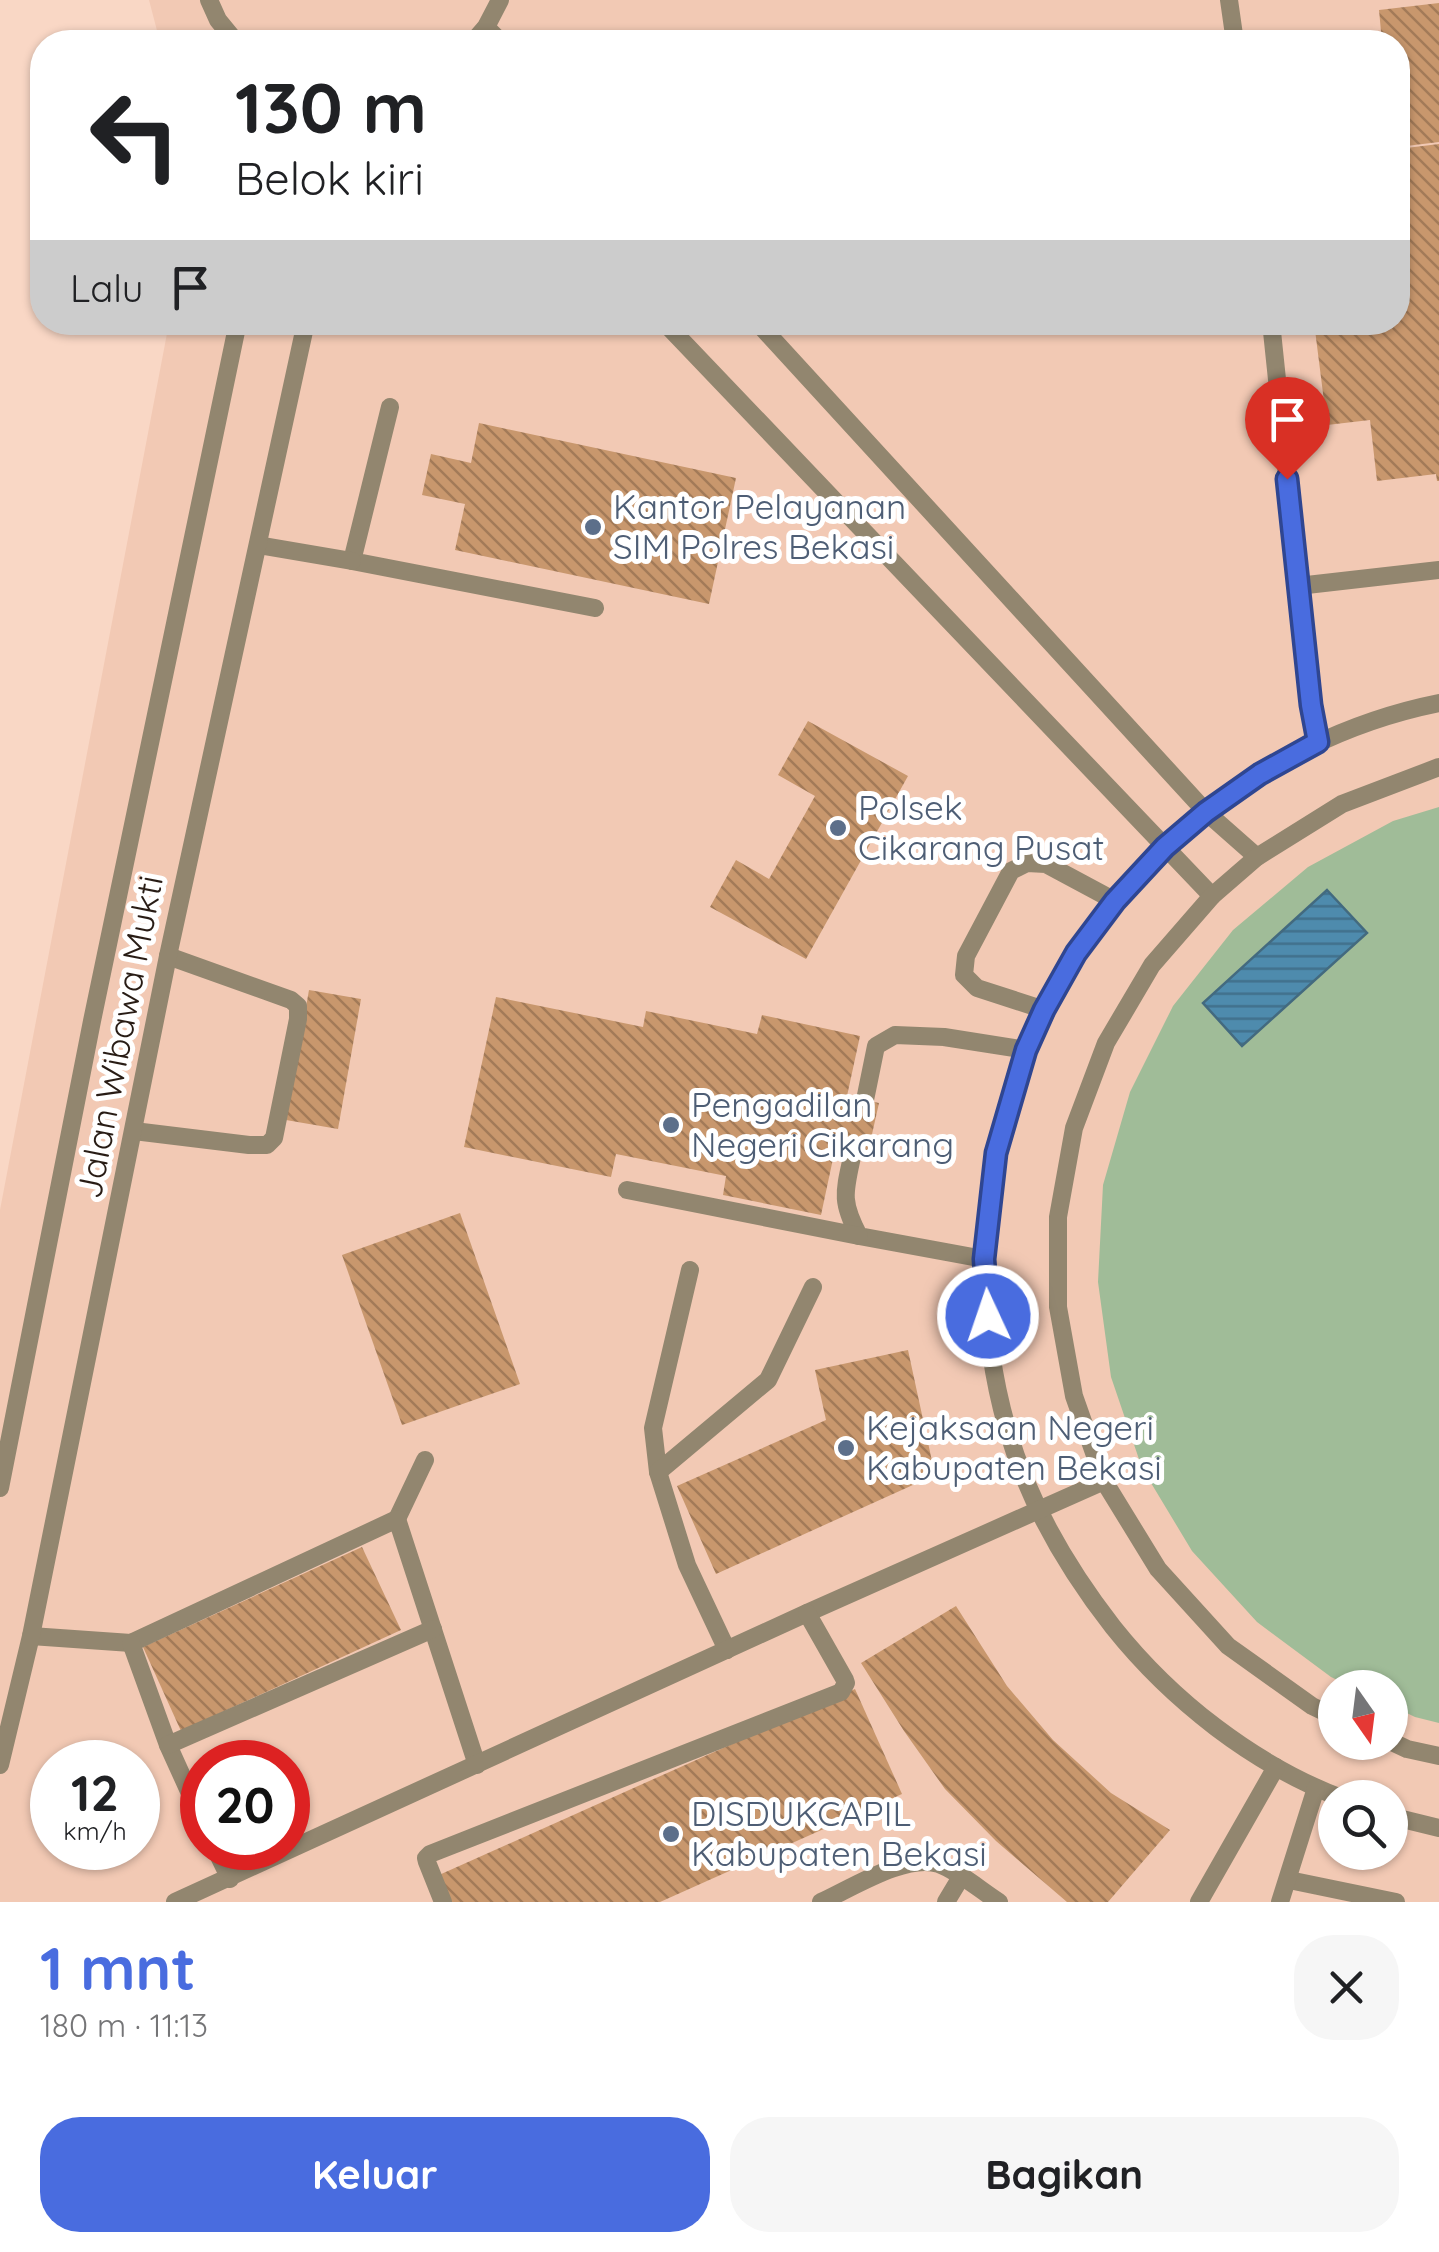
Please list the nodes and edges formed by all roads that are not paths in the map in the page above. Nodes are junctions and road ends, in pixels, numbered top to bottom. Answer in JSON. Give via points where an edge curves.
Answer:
{"nodes":[{"id":1,"x":209,"y":0,"type":"edge"},
{"id":2,"x":500,"y":0,"type":"edge"},
{"id":3,"x":1230,"y":0,"type":"edge"},
{"id":4,"x":486,"y":26,"type":"junction"},
{"id":5,"x":226,"y":30,"type":"edge"},
{"id":6,"x":482,"y":30,"type":"edge"},
{"id":7,"x":490,"y":30,"type":"edge"},
{"id":8,"x":1234,"y":30,"type":"edge"},
{"id":9,"x":235,"y":335,"type":"edge"},
{"id":10,"x":303,"y":335,"type":"edge"},
{"id":11,"x":676,"y":335,"type":"edge"},
{"id":12,"x":770,"y":335,"type":"edge"},
{"id":13,"x":1272,"y":335,"type":"edge"},
{"id":14,"x":390,"y":407,"type":"dead end"},
{"id":15,"x":258,"y":545,"type":"junction"},
{"id":16,"x":352,"y":561,"type":"junction"},
{"id":17,"x":1439,"y":570,"type":"edge"},
{"id":18,"x":1298,"y":586,"type":"junction"},
{"id":19,"x":595,"y":608,"type":"dead end"},
{"id":20,"x":1439,"y":703,"type":"edge"},
{"id":21,"x":1318,"y":742,"type":"junction"},
{"id":22,"x":1439,"y":767,"type":"edge"},
{"id":23,"x":1206,"y":812,"type":"junction"},
{"id":24,"x":1165,"y":847,"type":"junction"},
{"id":25,"x":1257,"y":857,"type":"junction"},
{"id":26,"x":1212,"y":896,"type":"junction"},
{"id":27,"x":1115,"y":901,"type":"junction"},
{"id":28,"x":168,"y":956,"type":"junction"},
{"id":29,"x":1044,"y":1010,"type":"junction"},
{"id":30,"x":1026,"y":1050,"type":"junction"},
{"id":31,"x":865,"y":1100,"type":"dead end"},
{"id":32,"x":134,"y":1131,"type":"junction"},
{"id":33,"x":852,"y":1157,"type":"dead end"},
{"id":34,"x":628,"y":1190,"type":"dead end"},
{"id":35,"x":859,"y":1236,"type":"junction"},
{"id":36,"x":984,"y":1259,"type":"junction"},
{"id":37,"x":690,"y":1270,"type":"dead end"},
{"id":38,"x":813,"y":1287,"type":"dead end"},
{"id":39,"x":425,"y":1460,"type":"dead end"},
{"id":40,"x":658,"y":1472,"type":"junction"},
{"id":41,"x":1104,"y":1481,"type":"junction"},
{"id":42,"x":0,"y":1488,"type":"edge"},
{"id":43,"x":1038,"y":1509,"type":"junction"},
{"id":44,"x":397,"y":1519,"type":"junction"},
{"id":45,"x":807,"y":1613,"type":"junction"},
{"id":46,"x":432,"y":1630,"type":"junction"},
{"id":47,"x":31,"y":1636,"type":"junction"},
{"id":48,"x":131,"y":1643,"type":"junction"},
{"id":49,"x":727,"y":1650,"type":"junction"},
{"id":50,"x":1318,"y":1709,"type":"edge"},
{"id":51,"x":168,"y":1745,"type":"junction"},
{"id":52,"x":1408,"y":1748,"type":"edge"},
{"id":53,"x":1439,"y":1756,"type":"edge"},
{"id":54,"x":0,"y":1764,"type":"edge"},
{"id":55,"x":477,"y":1764,"type":"junction"},
{"id":56,"x":1276,"y":1767,"type":"junction"},
{"id":57,"x":180,"y":1771,"type":"edge"},
{"id":58,"x":1316,"y":1788,"type":"joint"},
{"id":59,"x":1408,"y":1820,"type":"edge"},
{"id":60,"x":1439,"y":1828,"type":"edge"},
{"id":61,"x":226,"y":1870,"type":"edge"},
{"id":62,"x":230,"y":1878,"type":"junction"},
{"id":63,"x":961,"y":1878,"type":"junction"},
{"id":64,"x":1289,"y":1880,"type":"junction"},
{"id":65,"x":175,"y":1902,"type":"edge"},
{"id":66,"x":443,"y":1902,"type":"edge"},
{"id":67,"x":821,"y":1902,"type":"edge"},
{"id":68,"x":946,"y":1902,"type":"edge"},
{"id":69,"x":999,"y":1902,"type":"edge"},
{"id":70,"x":1199,"y":1902,"type":"edge"},
{"id":71,"x":1280,"y":1902,"type":"edge"},
{"id":72,"x":1396,"y":1902,"type":"edge"}],
"edges":[{"from":1,"to":5,"type":"lane"},
{"from":2,"to":4,"type":"lane"},
{"from":3,"to":8,"type":"lane"},
{"from":4,"to":6,"type":"lane"},
{"from":4,"to":7,"type":"lane"},
{"from":9,"to":42,"type":"lane","name":"Jalan Wibawa Mukti"},
{"from":10,"to":15,"type":"lane","name":"Jalan Wibawa Mukti"},
{"from":11,"to":24,"type":"lane"},
{"from":12,"to":23,"type":"lane"},
{"from":13,"to":18,"type":"lane"},
{"from":14,"to":16,"type":"lane"},
{"from":15,"to":16,"type":"lane"},
{"from":15,"to":28,"type":"lane","name":"Jalan Wibawa Mukti"},
{"from":16,"to":19,"type":"lane"},
{"from":17,"to":18,"type":"lane"},
{"from":18,"to":21,"type":"lane"},
{"from":20,"to":21,"type":"lane"},
{"from":21,"to":23,"type":"lane"},
{"from":22,"to":25,"type":"lane","via":[[1342,804]]},
{"from":23,"to":24,"type":"lane"},
{"from":23,"to":25,"type":"lane"},
{"from":24,"to":26,"type":"lane"},
{"from":24,"to":27,"type":"lane"},
{"from":25,"to":26,"type":"lane"},
{"from":26,"to":41,"type":"lane","via":[[1152,965],[1106,1043],[1074,1128],[1058,1217],[1058,1307],[1074,1396]]},
{"from":27,"to":29,"type":"lane"},
{"from":27,"to":29,"type":"lane","via":[[1046,864],[1010,871],[966,956],[964,975],[977,988]]},
{"from":28,"to":32,"type":"lane","name":"Jalan Wibawa Mukti"},
{"from":28,"to":32,"type":"lane","via":[[291,1000],[299,1012],[267,1145]]},
{"from":29,"to":30,"type":"lane"},
{"from":30,"to":31,"type":"lane","via":[[896,1035],[876,1046]]},
{"from":30,"to":36,"type":"lane","via":[[996,1153]]},
{"from":32,"to":47,"type":"lane","name":"Jalan Wibawa Mukti"},
{"from":33,"to":35,"type":"lane","via":[[846,1212]]},
{"from":34,"to":35,"type":"lane"},
{"from":35,"to":36,"type":"lane"},
{"from":36,"to":43,"type":"lane","via":[[990,1345],[1007,1429]]},
{"from":37,"to":40,"type":"lane","via":[[653,1428]]},
{"from":38,"to":40,"type":"lane","via":[[768,1380]]},
{"from":39,"to":44,"type":"lane"},
{"from":40,"to":49,"type":"lane","via":[[687,1566]]},
{"from":41,"to":43,"type":"lane"},
{"from":41,"to":50,"type":"lane","via":[[1158,1569],[1228,1646]]},
{"from":43,"to":45,"type":"lane"},
{"from":43,"to":56,"type":"lane","via":[[1082,1587],[1137,1657],[1202,1717]]},
{"from":44,"to":46,"type":"lane"},
{"from":44,"to":48,"type":"lane"},
{"from":45,"to":49,"type":"lane"},
{"from":45,"to":66,"type":"lane","via":[[845,1680],[842,1692],[430,1854]]},
{"from":46,"to":51,"type":"lane"},
{"from":46,"to":55,"type":"lane"},
{"from":47,"to":48,"type":"lane"},
{"from":47,"to":54,"type":"lane","name":"Jalan Wibawa Mukti"},
{"from":48,"to":51,"type":"lane"},
{"from":49,"to":55,"type":"lane"},
{"from":51,"to":57,"type":"lane"},
{"from":52,"to":53,"type":"lane"},
{"from":55,"to":62,"type":"lane"},
{"from":56,"to":58,"type":"lane"},
{"from":56,"to":70,"type":"lane"},
{"from":58,"to":64,"type":"lane"},
{"from":59,"to":60,"type":"lane"},
{"from":61,"to":62,"type":"lane"},
{"from":62,"to":65,"type":"lane"},
{"from":63,"to":67,"type":"lane","via":[[920,1860]]},
{"from":63,"to":68,"type":"lane"},
{"from":63,"to":69,"type":"lane"},
{"from":64,"to":71,"type":"lane"},
{"from":64,"to":72,"type":"lane"}]}
